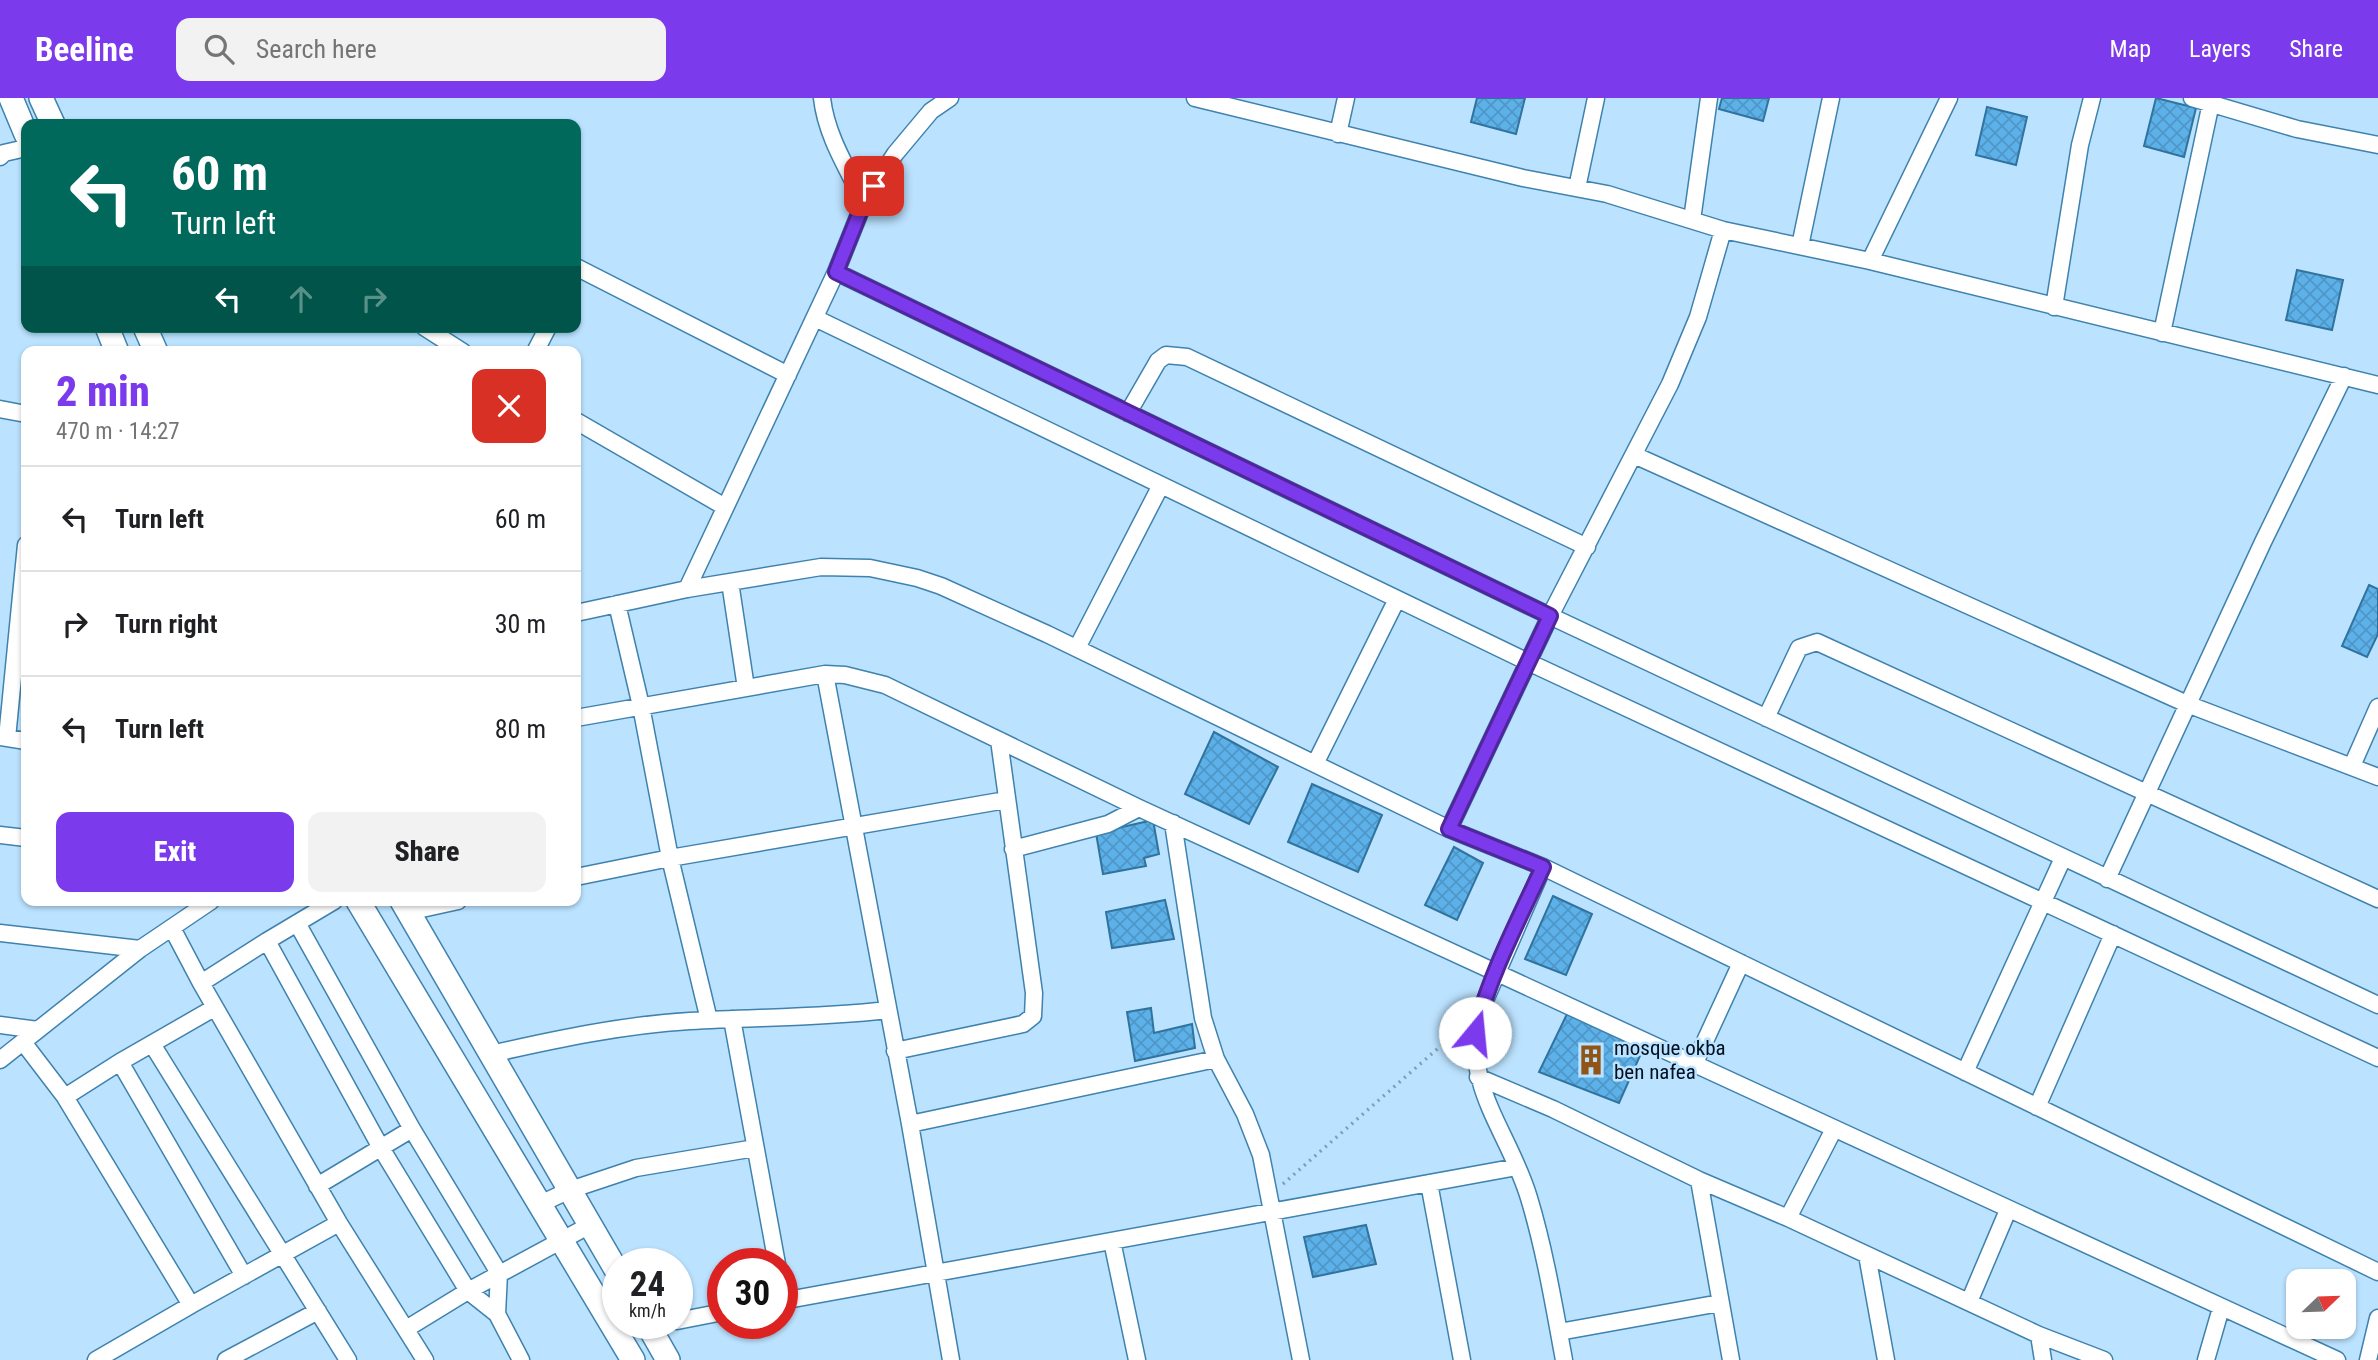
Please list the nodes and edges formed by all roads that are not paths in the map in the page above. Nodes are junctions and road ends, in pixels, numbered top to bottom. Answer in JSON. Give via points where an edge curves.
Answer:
{"nodes":[{"id":1,"x":12,"y":98,"type":"edge"},
{"id":2,"x":41,"y":98,"type":"edge"},
{"id":3,"x":822,"y":98,"type":"edge"},
{"id":4,"x":950,"y":98,"type":"edge"},
{"id":5,"x":1195,"y":98,"type":"edge"},
{"id":6,"x":1346,"y":98,"type":"edge"},
{"id":7,"x":1597,"y":98,"type":"edge"},
{"id":8,"x":1709,"y":98,"type":"edge"},
{"id":9,"x":1831,"y":98,"type":"edge"},
{"id":10,"x":1950,"y":98,"type":"edge"},
{"id":11,"x":2092,"y":98,"type":"edge"},
{"id":12,"x":2192,"y":98,"type":"edge"},
{"id":13,"x":2212,"y":101,"type":"edge"},
{"id":14,"x":51,"y":119,"type":"edge"},
{"id":15,"x":21,"y":121,"type":"edge"},
{"id":16,"x":1338,"y":134,"type":"junction"},
{"id":17,"x":2378,"y":145,"type":"edge"},
{"id":18,"x":21,"y":149,"type":"edge"},
{"id":19,"x":0,"y":157,"type":"edge"},
{"id":20,"x":1577,"y":188,"type":"junction"},
{"id":21,"x":864,"y":202,"type":"junction"},
{"id":22,"x":1692,"y":220,"type":"junction"},
{"id":23,"x":1723,"y":230,"type":"junction"},
{"id":24,"x":1800,"y":246,"type":"junction"},
{"id":25,"x":1870,"y":261,"type":"junction"},
{"id":26,"x":581,"y":271,"type":"edge"},
{"id":27,"x":836,"y":272,"type":"junction"},
{"id":28,"x":2054,"y":307,"type":"junction"},
{"id":29,"x":814,"y":318,"type":"junction"},
{"id":30,"x":434,"y":333,"type":"edge"},
{"id":31,"x":2162,"y":333,"type":"junction"},
{"id":32,"x":454,"y":346,"type":"edge"},
{"id":33,"x":788,"y":375,"type":"junction"},
{"id":34,"x":2344,"y":376,"type":"junction"},
{"id":35,"x":2377,"y":379,"type":"edge"},
{"id":36,"x":0,"y":409,"type":"edge"},
{"id":37,"x":21,"y":413,"type":"edge"},
{"id":38,"x":1128,"y":413,"type":"junction"},
{"id":39,"x":584,"y":432,"type":"edge"},
{"id":40,"x":1634,"y":456,"type":"junction"},
{"id":41,"x":1161,"y":485,"type":"junction"},
{"id":42,"x":725,"y":507,"type":"junction"},
{"id":43,"x":1587,"y":547,"type":"junction"},
{"id":44,"x":730,"y":582,"type":"junction"},
{"id":45,"x":21,"y":587,"type":"edge"},
{"id":46,"x":687,"y":589,"type":"junction"},
{"id":47,"x":1397,"y":599,"type":"junction"},
{"id":48,"x":617,"y":604,"type":"junction"},
{"id":49,"x":581,"y":612,"type":"edge"},
{"id":50,"x":1550,"y":616,"type":"junction"},
{"id":51,"x":1077,"y":649,"type":"junction"},
{"id":52,"x":1528,"y":662,"type":"junction"},
{"id":53,"x":825,"y":674,"type":"junction"},
{"id":54,"x":746,"y":688,"type":"junction"},
{"id":55,"x":2187,"y":704,"type":"junction"},
{"id":56,"x":641,"y":706,"type":"junction"},
{"id":57,"x":2378,"y":707,"type":"edge"},
{"id":58,"x":581,"y":717,"type":"edge"},
{"id":59,"x":1766,"y":718,"type":"junction"},
{"id":60,"x":3,"y":737,"type":"edge"},
{"id":61,"x":21,"y":740,"type":"edge"},
{"id":62,"x":999,"y":740,"type":"junction"},
{"id":63,"x":1315,"y":764,"type":"junction"},
{"id":64,"x":2352,"y":766,"type":"junction"},
{"id":65,"x":2378,"y":777,"type":"edge"},
{"id":66,"x":2148,"y":793,"type":"junction"},
{"id":67,"x":1006,"y":800,"type":"junction"},
{"id":68,"x":1139,"y":808,"type":"junction"},
{"id":69,"x":1173,"y":824,"type":"junction"},
{"id":70,"x":854,"y":827,"type":"junction"},
{"id":71,"x":1449,"y":829,"type":"junction"},
{"id":72,"x":0,"y":835,"type":"edge"},
{"id":73,"x":21,"y":837,"type":"edge"},
{"id":74,"x":1013,"y":849,"type":"junction"},
{"id":75,"x":670,"y":858,"type":"junction"},
{"id":76,"x":2063,"y":858,"type":"junction"},
{"id":77,"x":1543,"y":867,"type":"junction"},
{"id":78,"x":581,"y":876,"type":"edge"},
{"id":79,"x":2107,"y":879,"type":"junction"},
{"id":80,"x":2378,"y":899,"type":"edge"},
{"id":81,"x":2045,"y":903,"type":"junction"},
{"id":82,"x":204,"y":906,"type":"edge"},
{"id":83,"x":326,"y":906,"type":"edge"},
{"id":84,"x":361,"y":906,"type":"edge"},
{"id":85,"x":405,"y":906,"type":"edge"},
{"id":86,"x":297,"y":923,"type":"junction"},
{"id":87,"x":172,"y":928,"type":"junction"},
{"id":88,"x":0,"y":933,"type":"edge"},
{"id":89,"x":2113,"y":934,"type":"junction"},
{"id":90,"x":267,"y":940,"type":"junction"},
{"id":91,"x":140,"y":949,"type":"junction"},
{"id":92,"x":1741,"y":964,"type":"junction"},
{"id":93,"x":1496,"y":973,"type":"junction"},
{"id":94,"x":201,"y":983,"type":"junction"},
{"id":95,"x":2378,"y":1005,"type":"edge"},
{"id":96,"x":214,"y":1009,"type":"junction"},
{"id":97,"x":887,"y":1010,"type":"junction"},
{"id":98,"x":732,"y":1019,"type":"junction"},
{"id":99,"x":709,"y":1020,"type":"junction"},
{"id":100,"x":0,"y":1025,"type":"edge"},
{"id":101,"x":38,"y":1030,"type":"junction"},
{"id":102,"x":23,"y":1042,"type":"junction"},
{"id":103,"x":152,"y":1044,"type":"junction"},
{"id":104,"x":895,"y":1051,"type":"junction"},
{"id":105,"x":491,"y":1054,"type":"junction"},
{"id":106,"x":2378,"y":1058,"type":"edge"},
{"id":107,"x":1216,"y":1059,"type":"junction"},
{"id":108,"x":0,"y":1060,"type":"edge"},
{"id":109,"x":120,"y":1062,"type":"junction"},
{"id":110,"x":1694,"y":1065,"type":"junction"},
{"id":111,"x":1965,"y":1072,"type":"junction"},
{"id":112,"x":1478,"y":1077,"type":"junction"},
{"id":113,"x":65,"y":1097,"type":"junction"},
{"id":114,"x":2037,"y":1107,"type":"junction"},
{"id":115,"x":910,"y":1124,"type":"junction"},
{"id":116,"x":412,"y":1129,"type":"junction"},
{"id":117,"x":1834,"y":1129,"type":"junction"},
{"id":118,"x":381,"y":1148,"type":"junction"},
{"id":119,"x":755,"y":1148,"type":"junction"},
{"id":120,"x":1517,"y":1167,"type":"junction"},
{"id":121,"x":1699,"y":1180,"type":"junction"},
{"id":122,"x":1429,"y":1184,"type":"junction"},
{"id":123,"x":317,"y":1186,"type":"junction"},
{"id":124,"x":570,"y":1190,"type":"junction"},
{"id":125,"x":540,"y":1204,"type":"junction"},
{"id":126,"x":1270,"y":1204,"type":"junction"},
{"id":127,"x":2008,"y":1210,"type":"junction"},
{"id":128,"x":1788,"y":1218,"type":"junction"},
{"id":129,"x":339,"y":1223,"type":"junction"},
{"id":130,"x":590,"y":1225,"type":"junction"},
{"id":131,"x":562,"y":1241,"type":"junction"},
{"id":132,"x":1112,"y":1241,"type":"junction"},
{"id":133,"x":603,"y":1248,"type":"edge"},
{"id":134,"x":774,"y":1248,"type":"edge"},
{"id":135,"x":282,"y":1253,"type":"junction"},
{"id":136,"x":1867,"y":1255,"type":"junction"},
{"id":137,"x":2378,"y":1272,"type":"edge"},
{"id":138,"x":499,"y":1273,"type":"junction"},
{"id":139,"x":936,"y":1273,"type":"junction"},
{"id":140,"x":244,"y":1276,"type":"junction"},
{"id":141,"x":468,"y":1290,"type":"junction"},
{"id":142,"x":798,"y":1296,"type":"edge"},
{"id":143,"x":1720,"y":1303,"type":"junction"},
{"id":144,"x":1969,"y":1303,"type":"junction"},
{"id":145,"x":191,"y":1305,"type":"junction"},
{"id":146,"x":2221,"y":1308,"type":"junction"},
{"id":147,"x":318,"y":1311,"type":"junction"},
{"id":148,"x":497,"y":1314,"type":"junction"},
{"id":149,"x":2378,"y":1318,"type":"edge"},
{"id":150,"x":406,"y":1329,"type":"junction"},
{"id":151,"x":1559,"y":1332,"type":"junction"},
{"id":152,"x":2039,"y":1335,"type":"junction"},
{"id":153,"x":659,"y":1339,"type":"edge"},
{"id":154,"x":122,"y":1354,"type":"edge"},
{"id":155,"x":419,"y":1358,"type":"edge"},
{"id":156,"x":96,"y":1360,"type":"edge"},
{"id":157,"x":226,"y":1360,"type":"edge"},
{"id":158,"x":348,"y":1360,"type":"edge"},
{"id":159,"x":521,"y":1360,"type":"edge"},
{"id":160,"x":633,"y":1360,"type":"edge"},
{"id":161,"x":668,"y":1360,"type":"edge"},
{"id":162,"x":951,"y":1360,"type":"edge"},
{"id":163,"x":1137,"y":1360,"type":"edge"},
{"id":164,"x":1301,"y":1360,"type":"edge"},
{"id":165,"x":1462,"y":1360,"type":"edge"},
{"id":166,"x":1564,"y":1360,"type":"edge"},
{"id":167,"x":1731,"y":1360,"type":"edge"},
{"id":168,"x":1886,"y":1360,"type":"edge"},
{"id":169,"x":2043,"y":1360,"type":"edge"},
{"id":170,"x":2104,"y":1360,"type":"edge"},
{"id":171,"x":2206,"y":1360,"type":"edge"},
{"id":172,"x":2337,"y":1360,"type":"edge"},
{"id":173,"x":2368,"y":1360,"type":"edge"}],
"edges":[{"from":1,"to":15,"type":"street"},
{"from":2,"to":14,"type":"street"},
{"from":3,"to":21,"type":"street","via":[[834,144]]},
{"from":4,"to":21,"type":"street","via":[[931,111],[895,154]]},
{"from":5,"to":16,"type":"street"},
{"from":6,"to":16,"type":"street"},
{"from":7,"to":20,"type":"street"},
{"from":8,"to":22,"type":"street"},
{"from":9,"to":24,"type":"street"},
{"from":10,"to":25,"type":"street"},
{"from":11,"to":28,"type":"street"},
{"from":12,"to":13,"type":"street"},
{"from":13,"to":17,"type":"street","via":[[2297,129]]},
{"from":13,"to":31,"type":"street"},
{"from":16,"to":20,"type":"street"},
{"from":18,"to":19,"type":"street"},
{"from":20,"to":22,"type":"street"},
{"from":21,"to":27,"type":"street"},
{"from":22,"to":23,"type":"street"},
{"from":23,"to":24,"type":"street"},
{"from":23,"to":40,"type":"street","via":[[1698,317]]},
{"from":24,"to":25,"type":"street"},
{"from":25,"to":28,"type":"street"},
{"from":26,"to":33,"type":"street"},
{"from":27,"to":29,"type":"street"},
{"from":27,"to":38,"type":"street"},
{"from":28,"to":31,"type":"street"},
{"from":29,"to":33,"type":"street"},
{"from":29,"to":41,"type":"street"},
{"from":30,"to":32,"type":"street"},
{"from":31,"to":34,"type":"street"},
{"from":33,"to":42,"type":"street"},
{"from":34,"to":35,"type":"street"},
{"from":34,"to":55,"type":"street"},
{"from":36,"to":37,"type":"street"},
{"from":38,"to":43,"type":"street","via":[[1158,361],[1166,355],[1187,357]]},
{"from":38,"to":50,"type":"street"},
{"from":39,"to":42,"type":"street"},
{"from":40,"to":43,"type":"street"},
{"from":40,"to":55,"type":"street"},
{"from":41,"to":47,"type":"street"},
{"from":41,"to":51,"type":"street"},
{"from":42,"to":46,"type":"street"},
{"from":43,"to":50,"type":"street"},
{"from":44,"to":46,"type":"street"},
{"from":44,"to":51,"type":"street","via":[[821,567],[870,568],[942,586]]},
{"from":44,"to":54,"type":"street"},
{"from":45,"to":60,"type":"street"},
{"from":46,"to":48,"type":"street"},
{"from":47,"to":52,"type":"street"},
{"from":47,"to":63,"type":"street"},
{"from":48,"to":49,"type":"street"},
{"from":48,"to":56,"type":"street"},
{"from":50,"to":52,"type":"street"},
{"from":50,"to":59,"type":"street"},
{"from":51,"to":63,"type":"street"},
{"from":52,"to":71,"type":"street"},
{"from":52,"to":81,"type":"street"},
{"from":53,"to":54,"type":"street"},
{"from":53,"to":62,"type":"street","via":[[845,674],[885,685]]},
{"from":53,"to":70,"type":"street"},
{"from":54,"to":56,"type":"street"},
{"from":55,"to":64,"type":"street"},
{"from":55,"to":66,"type":"street"},
{"from":56,"to":58,"type":"street"},
{"from":56,"to":75,"type":"street"},
{"from":57,"to":64,"type":"street"},
{"from":59,"to":66,"type":"street","via":[[1799,648],[1817,642]]},
{"from":59,"to":76,"type":"street"},
{"from":60,"to":61,"type":"street"},
{"from":62,"to":67,"type":"street"},
{"from":62,"to":68,"type":"street"},
{"from":63,"to":71,"type":"street"},
{"from":64,"to":65,"type":"street"},
{"from":66,"to":79,"type":"street"},
{"from":66,"to":80,"type":"street"},
{"from":67,"to":70,"type":"street"},
{"from":67,"to":74,"type":"street"},
{"from":68,"to":69,"type":"street"},
{"from":68,"to":74,"type":"street","via":[[1108,824]]},
{"from":69,"to":93,"type":"street"},
{"from":69,"to":107,"type":"street","via":[[1203,1018]]},
{"from":70,"to":75,"type":"street"},
{"from":70,"to":97,"type":"street"},
{"from":71,"to":77,"type":"street"},
{"from":72,"to":73,"type":"street"},
{"from":74,"to":104,"type":"street","via":[[1034,993],[1033,1016],[1023,1024]]},
{"from":75,"to":78,"type":"street"},
{"from":75,"to":99,"type":"street"},
{"from":76,"to":79,"type":"street"},
{"from":76,"to":81,"type":"street"},
{"from":77,"to":92,"type":"street"},
{"from":77,"to":93,"type":"street"},
{"from":79,"to":95,"type":"street"},
{"from":81,"to":89,"type":"street"},
{"from":81,"to":111,"type":"street"},
{"from":82,"to":87,"type":"street"},
{"from":83,"to":86,"type":"street"},
{"from":84,"to":125,"type":"street"},
{"from":85,"to":105,"type":"street"},
{"from":86,"to":90,"type":"street"},
{"from":86,"to":116,"type":"street"},
{"from":87,"to":91,"type":"street"},
{"from":87,"to":94,"type":"street"},
{"from":88,"to":91,"type":"street"},
{"from":89,"to":106,"type":"street"},
{"from":89,"to":114,"type":"street"},
{"from":90,"to":94,"type":"street"},
{"from":90,"to":118,"type":"street"},
{"from":91,"to":101,"type":"street"},
{"from":92,"to":110,"type":"street"},
{"from":92,"to":111,"type":"street"},
{"from":93,"to":110,"type":"street"},
{"from":93,"to":112,"type":"street","via":[[1475,1033]]},
{"from":94,"to":96,"type":"street"},
{"from":96,"to":103,"type":"street"},
{"from":96,"to":123,"type":"street"},
{"from":97,"to":98,"type":"street"},
{"from":97,"to":104,"type":"street"},
{"from":98,"to":99,"type":"street"},
{"from":98,"to":119,"type":"street"},
{"from":99,"to":105,"type":"street","via":[[595,1031]]},
{"from":100,"to":101,"type":"street"},
{"from":101,"to":102,"type":"street"},
{"from":102,"to":108,"type":"street"},
{"from":102,"to":113,"type":"street"},
{"from":103,"to":109,"type":"street"},
{"from":103,"to":135,"type":"street"},
{"from":104,"to":115,"type":"street"},
{"from":105,"to":124,"type":"street"},
{"from":107,"to":115,"type":"street"},
{"from":107,"to":126,"type":"street","via":[[1254,1133]]},
{"from":109,"to":113,"type":"street"},
{"from":109,"to":140,"type":"street"},
{"from":110,"to":117,"type":"street"},
{"from":111,"to":114,"type":"street"},
{"from":112,"to":120,"type":"street"},
{"from":112,"to":121,"type":"street"},
{"from":113,"to":145,"type":"street"},
{"from":114,"to":137,"type":"street"},
{"from":115,"to":139,"type":"street"},
{"from":116,"to":118,"type":"street"},
{"from":116,"to":138,"type":"street"},
{"from":117,"to":127,"type":"street"},
{"from":117,"to":128,"type":"street"},
{"from":118,"to":123,"type":"street"},
{"from":118,"to":141,"type":"street"},
{"from":119,"to":124,"type":"street","via":[[636,1168]]},
{"from":119,"to":134,"type":"street"},
{"from":120,"to":122,"type":"street"},
{"from":120,"to":151,"type":"street","via":[[1535,1218]]},
{"from":121,"to":128,"type":"street"},
{"from":121,"to":143,"type":"street"},
{"from":122,"to":126,"type":"street"},
{"from":122,"to":165,"type":"street"},
{"from":123,"to":129,"type":"street"},
{"from":124,"to":125,"type":"street"},
{"from":124,"to":130,"type":"street"},
{"from":125,"to":131,"type":"street"},
{"from":126,"to":132,"type":"street"},
{"from":126,"to":164,"type":"street"},
{"from":127,"to":144,"type":"street"},
{"from":127,"to":146,"type":"street"},
{"from":128,"to":136,"type":"street"},
{"from":129,"to":135,"type":"street"},
{"from":129,"to":150,"type":"street"},
{"from":130,"to":131,"type":"street"},
{"from":130,"to":133,"type":"street"},
{"from":131,"to":138,"type":"street"},
{"from":131,"to":160,"type":"street"},
{"from":132,"to":139,"type":"street"},
{"from":132,"to":163,"type":"street"},
{"from":135,"to":140,"type":"street"},
{"from":135,"to":147,"type":"street"},
{"from":136,"to":144,"type":"street"},
{"from":136,"to":168,"type":"street"},
{"from":138,"to":141,"type":"street"},
{"from":138,"to":148,"type":"street"},
{"from":139,"to":142,"type":"street"},
{"from":139,"to":162,"type":"street"},
{"from":140,"to":145,"type":"street"},
{"from":141,"to":148,"type":"street"},
{"from":141,"to":150,"type":"street"},
{"from":143,"to":151,"type":"street"},
{"from":143,"to":167,"type":"street"},
{"from":144,"to":152,"type":"street"},
{"from":145,"to":154,"type":"street"},
{"from":146,"to":171,"type":"street"},
{"from":146,"to":172,"type":"street"},
{"from":147,"to":157,"type":"street"},
{"from":147,"to":158,"type":"street"},
{"from":148,"to":159,"type":"street"},
{"from":149,"to":173,"type":"street"},
{"from":150,"to":155,"type":"street"},
{"from":151,"to":166,"type":"street"},
{"from":152,"to":169,"type":"street"},
{"from":152,"to":170,"type":"street"},
{"from":153,"to":161,"type":"street"},
{"from":154,"to":156,"type":"street"}]}
